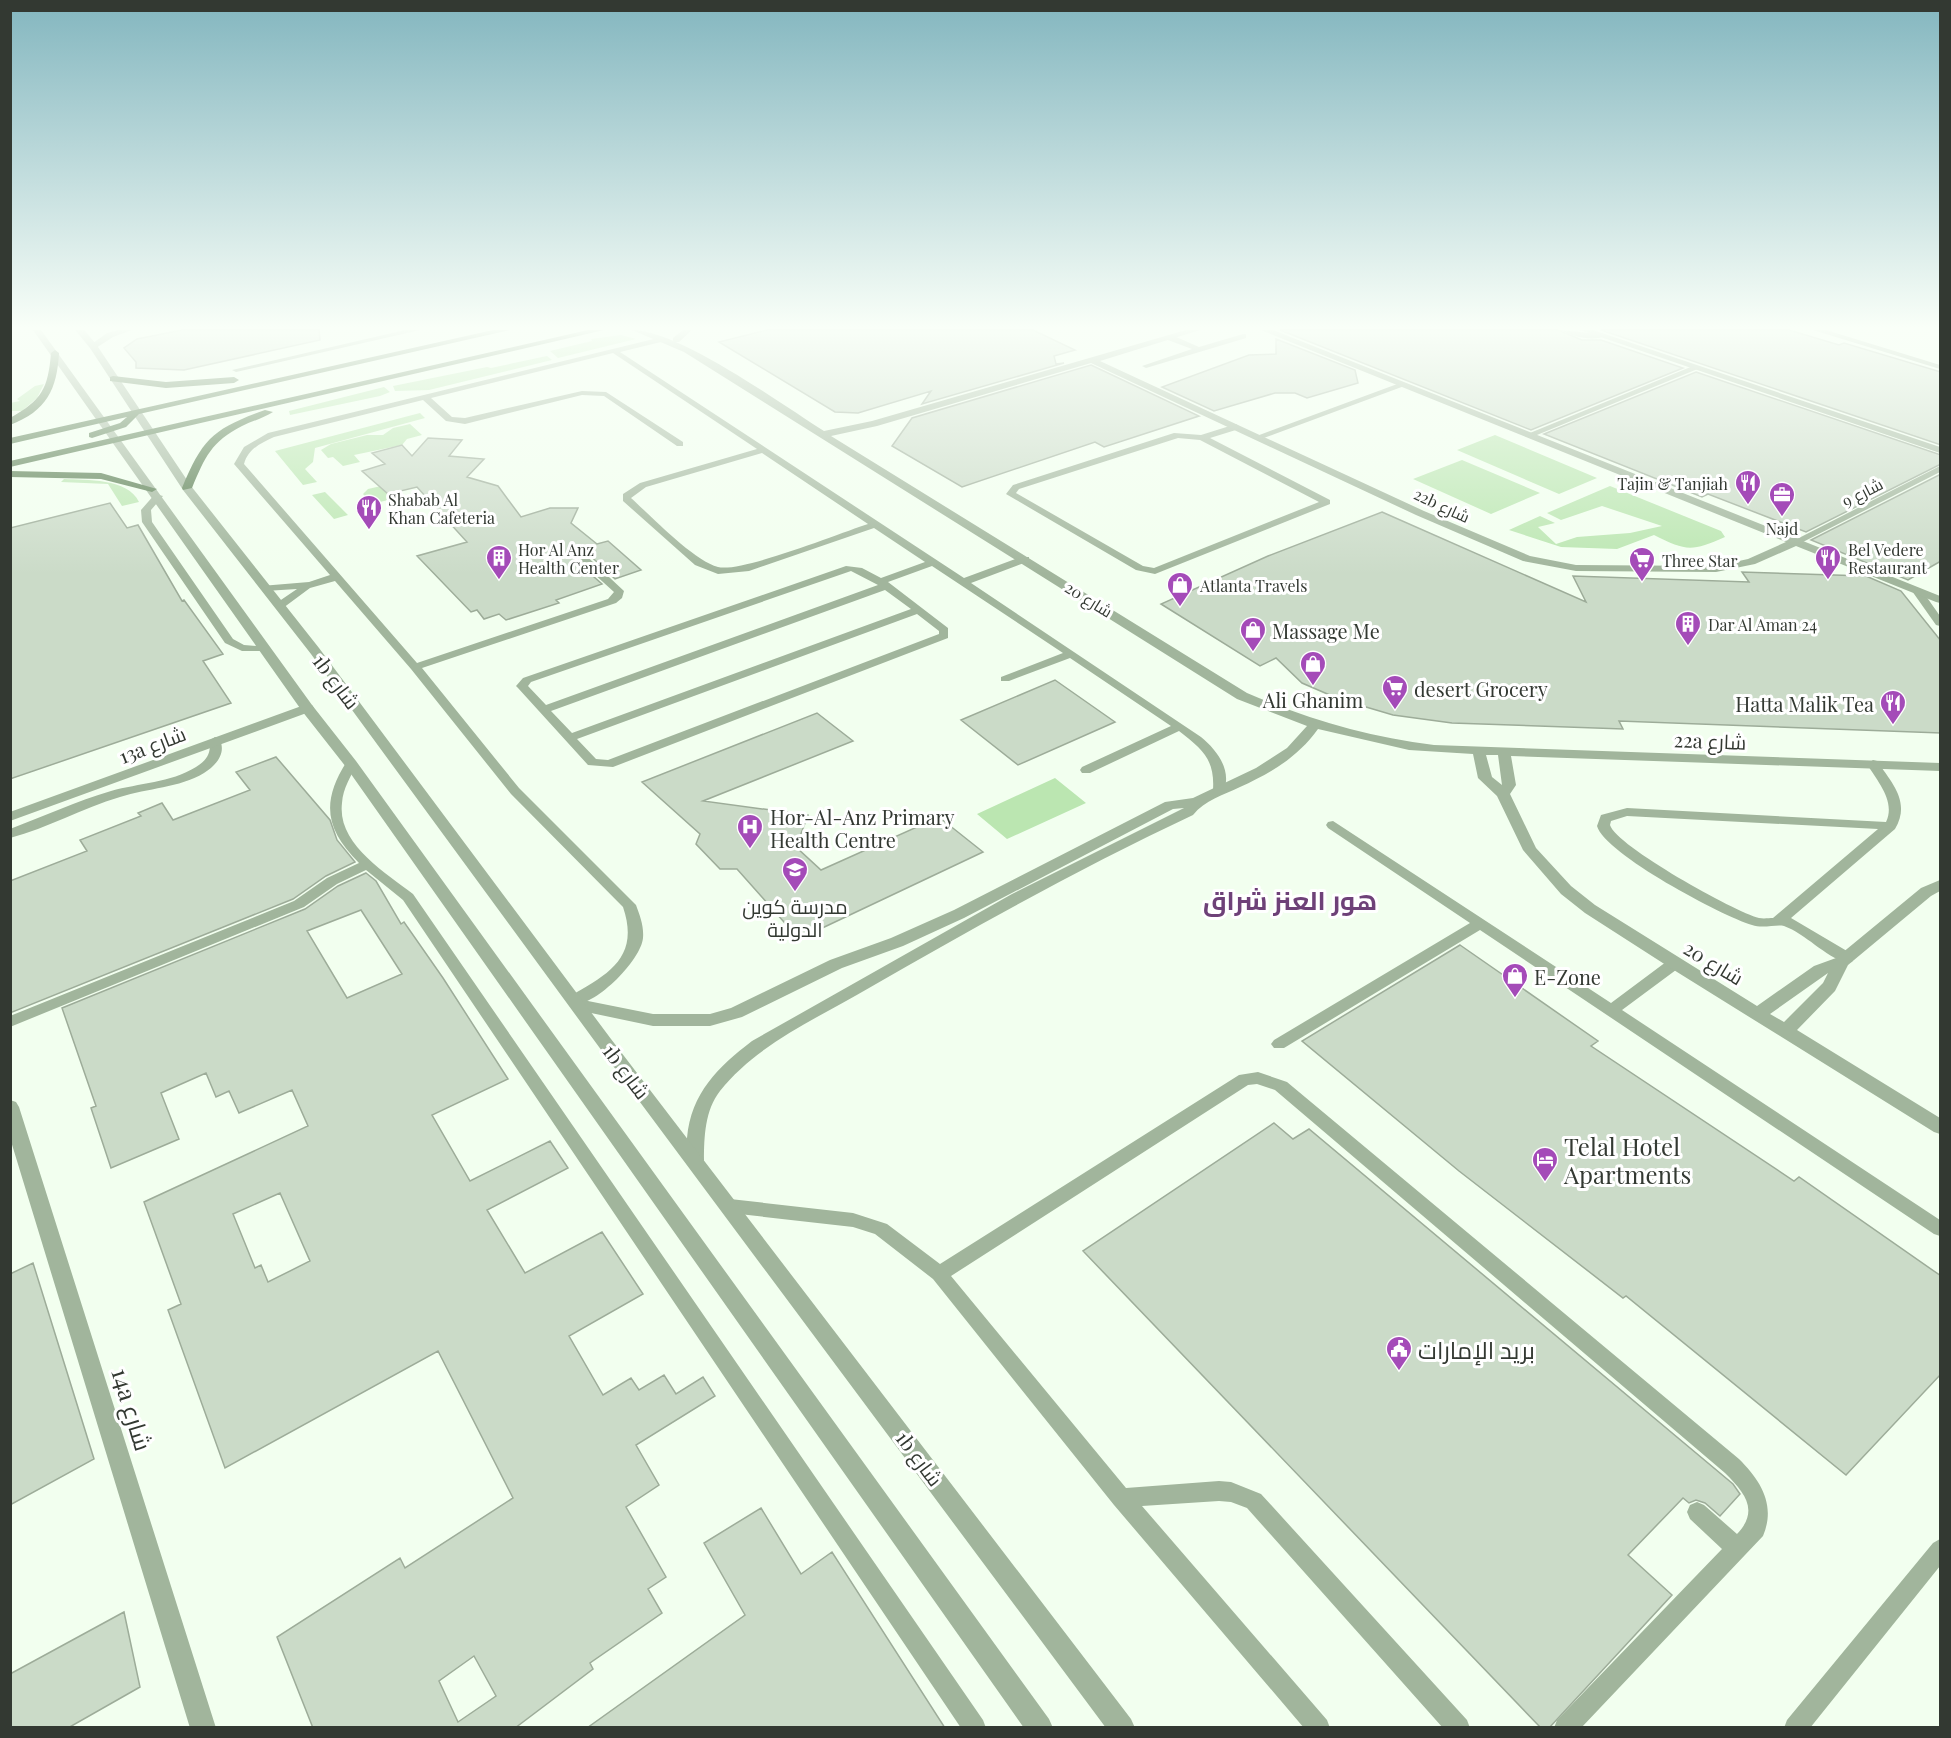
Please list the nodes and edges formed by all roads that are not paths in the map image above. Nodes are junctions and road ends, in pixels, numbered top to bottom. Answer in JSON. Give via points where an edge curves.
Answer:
{"nodes":[{"id":1,"x":28,"y":411,"type":"edge"},
{"id":2,"x":96,"y":411,"type":"edge"},
{"id":3,"x":135,"y":411,"type":"edge"},
{"id":4,"x":157,"y":411,"type":"edge"},
{"id":5,"x":160,"y":411,"type":"edge"},
{"id":6,"x":243,"y":411,"type":"edge"},
{"id":7,"x":272,"y":411,"type":"edge"},
{"id":8,"x":368,"y":411,"type":"edge"},
{"id":9,"x":440,"y":411,"type":"edge"},
{"id":10,"x":509,"y":411,"type":"edge"},
{"id":11,"x":629,"y":411,"type":"edge"},
{"id":12,"x":705,"y":411,"type":"edge"},
{"id":13,"x":787,"y":411,"type":"edge"},
{"id":14,"x":918,"y":411,"type":"edge"},
{"id":15,"x":1202,"y":411,"type":"edge"},
{"id":16,"x":1330,"y":411,"type":"edge"},
{"id":17,"x":1469,"y":411,"type":"edge"},
{"id":18,"x":1589,"y":411,"type":"edge"},
{"id":19,"x":1825,"y":411,"type":"edge"},
{"id":20,"x":138,"y":416,"type":"junction"},
{"id":21,"x":102,"y":419,"type":"junction"},
{"id":22,"x":10,"y":422,"type":"edge"},
{"id":23,"x":874,"y":424,"type":"junction"},
{"id":24,"x":1236,"y":427,"type":"junction"},
{"id":25,"x":149,"y":432,"type":"junction"},
{"id":26,"x":113,"y":434,"type":"junction"},
{"id":27,"x":824,"y":434,"type":"junction"},
{"id":28,"x":1529,"y":435,"type":"junction"},
{"id":29,"x":1258,"y":437,"type":"junction"},
{"id":30,"x":1202,"y":438,"type":"junction"},
{"id":31,"x":10,"y":441,"type":"edge"},
{"id":32,"x":834,"y":441,"type":"junction"},
{"id":33,"x":680,"y":444,"type":"dead end"},
{"id":34,"x":764,"y":450,"type":"junction"},
{"id":35,"x":1941,"y":450,"type":"edge"},
{"id":36,"x":10,"y":455,"type":"edge"},
{"id":37,"x":10,"y":464,"type":"edge"},
{"id":38,"x":1941,"y":469,"type":"edge"},
{"id":39,"x":10,"y":474,"type":"edge"},
{"id":40,"x":187,"y":488,"type":"junction"},
{"id":41,"x":155,"y":492,"type":"junction"},
{"id":42,"x":876,"y":524,"type":"junction"},
{"id":43,"x":1798,"y":541,"type":"junction"},
{"id":44,"x":575,"y":551,"type":"dead end"},
{"id":45,"x":1025,"y":559,"type":"junction"},
{"id":46,"x":933,"y":562,"type":"junction"},
{"id":47,"x":336,"y":576,"type":"junction"},
{"id":48,"x":963,"y":582,"type":"junction"},
{"id":49,"x":882,"y":584,"type":"junction"},
{"id":50,"x":309,"y":585,"type":"junction"},
{"id":51,"x":265,"y":588,"type":"junction"},
{"id":52,"x":1917,"y":591,"type":"junction"},
{"id":53,"x":1941,"y":600,"type":"edge"},
{"id":54,"x":279,"y":606,"type":"junction"},
{"id":55,"x":917,"y":610,"type":"junction"},
{"id":56,"x":1941,"y":623,"type":"edge"},
{"id":57,"x":266,"y":649,"type":"junction"},
{"id":58,"x":1071,"y":654,"type":"junction"},
{"id":59,"x":414,"y":667,"type":"junction"},
{"id":60,"x":1005,"y":679,"type":"dead end"},
{"id":61,"x":307,"y":708,"type":"junction"},
{"id":62,"x":542,"y":710,"type":"junction"},
{"id":63,"x":1314,"y":725,"type":"junction"},
{"id":64,"x":1180,"y":726,"type":"junction"},
{"id":65,"x":570,"y":738,"type":"junction"},
{"id":66,"x":215,"y":741,"type":"junction"},
{"id":67,"x":1479,"y":752,"type":"junction"},
{"id":68,"x":1504,"y":753,"type":"junction"},
{"id":69,"x":351,"y":764,"type":"junction"},
{"id":70,"x":1873,"y":764,"type":"junction"},
{"id":71,"x":1941,"y":767,"type":"edge"},
{"id":72,"x":1086,"y":770,"type":"dead end"},
{"id":73,"x":1219,"y":790,"type":"junction"},
{"id":74,"x":1503,"y":795,"type":"junction"},
{"id":75,"x":1196,"y":802,"type":"junction"},
{"id":76,"x":10,"y":818,"type":"edge"},
{"id":77,"x":1334,"y":825,"type":"dead end"},
{"id":78,"x":1890,"y":826,"type":"junction"},
{"id":79,"x":10,"y":834,"type":"edge"},
{"id":80,"x":367,"y":864,"type":"junction"},
{"id":81,"x":1941,"y":885,"type":"edge"},
{"id":82,"x":1782,"y":919,"type":"junction"},
{"id":83,"x":1481,"y":923,"type":"junction"},
{"id":84,"x":1845,"y":960,"type":"junction"},
{"id":85,"x":1676,"y":963,"type":"junction"},
{"id":86,"x":577,"y":1002,"type":"junction"},
{"id":87,"x":1612,"y":1010,"type":"junction"},
{"id":88,"x":1759,"y":1013,"type":"junction"},
{"id":89,"x":10,"y":1022,"type":"edge"},
{"id":90,"x":1787,"y":1030,"type":"junction"},
{"id":91,"x":1278,"y":1044,"type":"dead end"},
{"id":92,"x":10,"y":1107,"type":"edge"},
{"id":93,"x":1941,"y":1127,"type":"edge"},
{"id":94,"x":694,"y":1160,"type":"junction"},
{"id":95,"x":730,"y":1206,"type":"junction"},
{"id":96,"x":1941,"y":1229,"type":"edge"},
{"id":97,"x":939,"y":1274,"type":"junction"},
{"id":98,"x":1120,"y":1498,"type":"junction"},
{"id":99,"x":1697,"y":1512,"type":"dead end"},
{"id":100,"x":1738,"y":1549,"type":"junction"},
{"id":101,"x":1941,"y":1550,"type":"edge"},
{"id":102,"x":203,"y":1728,"type":"edge"},
{"id":103,"x":975,"y":1728,"type":"edge"},
{"id":104,"x":1040,"y":1728,"type":"edge"},
{"id":105,"x":1122,"y":1728,"type":"edge"},
{"id":106,"x":1319,"y":1728,"type":"edge"},
{"id":107,"x":1460,"y":1728,"type":"edge"},
{"id":108,"x":1564,"y":1728,"type":"edge"},
{"id":109,"x":1795,"y":1728,"type":"edge"}],
"edges":[{"from":1,"to":22,"type":"main road"},
{"from":2,"to":21,"type":"street","name":"1b شارع"},
{"from":3,"to":20,"type":"street","name":"1b شارع"},
{"from":4,"to":20,"type":"main road"},
{"from":5,"to":20,"type":"main road"},
{"from":6,"to":25,"type":"main road"},
{"from":7,"to":40,"type":"main road","via":[[229,430],[204,451]]},
{"from":8,"to":47,"type":"lane","via":[[272,435],[240,456],[239,464],[244,471]]},
{"from":9,"to":10,"type":"lane","via":[[449,419],[465,422]]},
{"from":11,"to":33,"type":"lane"},
{"from":12,"to":34,"type":"lane"},
{"from":13,"to":27,"type":"street","name":"شارع 20"},
{"from":14,"to":23,"type":"street"},
{"from":15,"to":24,"type":"street","name":"22b شارع"},
{"from":16,"to":29,"type":"lane"},
{"from":17,"to":28,"type":"street"},
{"from":18,"to":28,"type":"lane"},
{"from":19,"to":35,"type":"street"},
{"from":20,"to":21,"type":"main road"},
{"from":20,"to":25,"type":"street","name":"1b شارع"},
{"from":20,"to":26,"type":"main road"},
{"from":21,"to":26,"type":"street","name":"1b شارع"},
{"from":21,"to":31,"type":"main road"},
{"from":23,"to":27,"type":"street"},
{"from":23,"to":32,"type":"street"},
{"from":24,"to":29,"type":"street","name":"22b شارع"},
{"from":24,"to":30,"type":"lane"},
{"from":25,"to":26,"type":"main road"},
{"from":25,"to":40,"type":"street","name":"1b شارع"},
{"from":26,"to":36,"type":"main road"},
{"from":26,"to":37,"type":"main road"},
{"from":26,"to":41,"type":"street","name":"1b شارع"},
{"from":27,"to":32,"type":"street","name":"شارع 20"},
{"from":28,"to":43,"type":"street"},
{"from":29,"to":43,"type":"street","name":"22b شارع","via":[[1493,547],[1543,563],[1576,568],[1716,569],[1751,562]]},
{"from":30,"to":30,"type":"lane","via":[[1177,435],[1016,487],[1011,494],[1140,568],[1155,571],[1327,502]]},
{"from":32,"to":45,"type":"street","name":"شارع 20"},
{"from":34,"to":42,"type":"lane"},
{"from":34,"to":42,"type":"lane","via":[[643,485],[626,499],[699,563],[718,571],[745,569]]},
{"from":38,"to":43,"type":"lane","name":"شارع 9"},
{"from":39,"to":41,"type":"main road","via":[[100,476]]},
{"from":40,"to":51,"type":"street","name":"1b شارع"},
{"from":41,"to":57,"type":"street","name":"1b شارع"},
{"from":41,"to":57,"type":"lane","via":[[146,510],[147,522],[229,641],[242,648]]},
{"from":42,"to":46,"type":"lane"},
{"from":43,"to":52,"type":"street"},
{"from":44,"to":59,"type":"lane","via":[[616,586],[618,596],[603,605]]},
{"from":45,"to":48,"type":"lane"},
{"from":45,"to":63,"type":"street","name":"شارع 20","via":[[1242,696]]},
{"from":46,"to":48,"type":"lane"},
{"from":46,"to":49,"type":"lane"},
{"from":47,"to":50,"type":"lane"},
{"from":47,"to":59,"type":"lane"},
{"from":48,"to":58,"type":"lane"},
{"from":49,"to":55,"type":"lane"},
{"from":49,"to":62,"type":"lane"},
{"from":49,"to":62,"type":"lane","via":[[860,569],[850,568],[527,680],[523,689]]},
{"from":50,"to":51,"type":"lane"},
{"from":50,"to":54,"type":"lane"},
{"from":51,"to":54,"type":"street","name":"1b شارع"},
{"from":52,"to":53,"type":"street"},
{"from":52,"to":56,"type":"lane"},
{"from":54,"to":86,"type":"street","name":"1b شارع"},
{"from":55,"to":65,"type":"lane"},
{"from":55,"to":65,"type":"lane","via":[[945,630],[944,636],[618,761],[592,762]]},
{"from":57,"to":61,"type":"street","name":"1b شارع"},
{"from":58,"to":60,"type":"lane"},
{"from":58,"to":64,"type":"lane"},
{"from":59,"to":86,"type":"lane","via":[[515,791],[629,905],[636,919],[632,953],[621,970]]},
{"from":61,"to":66,"type":"street","name":"13a شارع"},
{"from":61,"to":69,"type":"street","name":"1b شارع"},
{"from":62,"to":65,"type":"lane"},
{"from":63,"to":67,"type":"street","name":"شارع 20","via":[[1403,746]]},
{"from":63,"to":73,"type":"street","via":[[1298,747]]},
{"from":64,"to":72,"type":"lane"},
{"from":64,"to":73,"type":"lane","via":[[1218,763]]},
{"from":66,"to":76,"type":"street","name":"13a شارع"},
{"from":66,"to":79,"type":"lane","via":[[216,755],[188,776],[114,795]]},
{"from":67,"to":68,"type":"street","name":"22a شارع"},
{"from":67,"to":74,"type":"street","name":"شارع 20","via":[[1485,778]]},
{"from":68,"to":70,"type":"street","name":"22a شارع"},
{"from":68,"to":74,"type":"street","via":[[1509,785]]},
{"from":69,"to":80,"type":"lane","via":[[336,794],[334,808],[344,835]]},
{"from":69,"to":104,"type":"street","name":"1b شارع"},
{"from":70,"to":71,"type":"street","name":"22a شارع"},
{"from":70,"to":78,"type":"lane","via":[[1898,806],[1897,817]]},
{"from":73,"to":75,"type":"street"},
{"from":74,"to":85,"type":"street","name":"شارع 20","via":[[1530,850],[1566,890]]},
{"from":75,"to":86,"type":"street","via":[[1170,805],[949,919],[828,968],[736,1013],[710,1020],[673,1022]]},
{"from":75,"to":94,"type":"street","via":[[1188,812],[940,940],[759,1046],[713,1086],[701,1107]]},
{"from":77,"to":83,"type":"lane"},
{"from":78,"to":82,"type":"lane"},
{"from":78,"to":82,"type":"lane","via":[[1627,812],[1606,818],[1605,833],[1652,867],[1754,921],[1766,924]]},
{"from":80,"to":89,"type":"lane","via":[[298,904]]},
{"from":80,"to":103,"type":"lane","via":[[408,897]]},
{"from":81,"to":84,"type":"street","via":[[1926,892]]},
{"from":82,"to":84,"type":"lane"},
{"from":83,"to":87,"type":"lane"},
{"from":83,"to":91,"type":"lane"},
{"from":84,"to":88,"type":"street","via":[[1820,970]]},
{"from":84,"to":90,"type":"street","via":[[1829,987]]},
{"from":85,"to":87,"type":"lane"},
{"from":85,"to":88,"type":"street","name":"شارع 20"},
{"from":86,"to":94,"type":"street","name":"1b شارع"},
{"from":87,"to":96,"type":"lane"},
{"from":88,"to":90,"type":"street","name":"شارع 20"},
{"from":90,"to":93,"type":"street","name":"شارع 20"},
{"from":92,"to":102,"type":"street","name":"14a شارع"},
{"from":94,"to":95,"type":"street","name":"1b شارع"},
{"from":95,"to":97,"type":"lane","via":[[853,1220],[880,1229]]},
{"from":95,"to":105,"type":"street","name":"1b شارع"},
{"from":97,"to":98,"type":"lane"},
{"from":97,"to":100,"type":"lane","via":[[1245,1079],[1270,1080],[1749,1483],[1759,1501],[1759,1515],[1756,1529]]},
{"from":98,"to":106,"type":"lane"},
{"from":98,"to":107,"type":"lane","via":[[1219,1491],[1254,1501]]},
{"from":99,"to":100,"type":"lane"},
{"from":100,"to":108,"type":"lane"},
{"from":101,"to":109,"type":"lane"}]}
